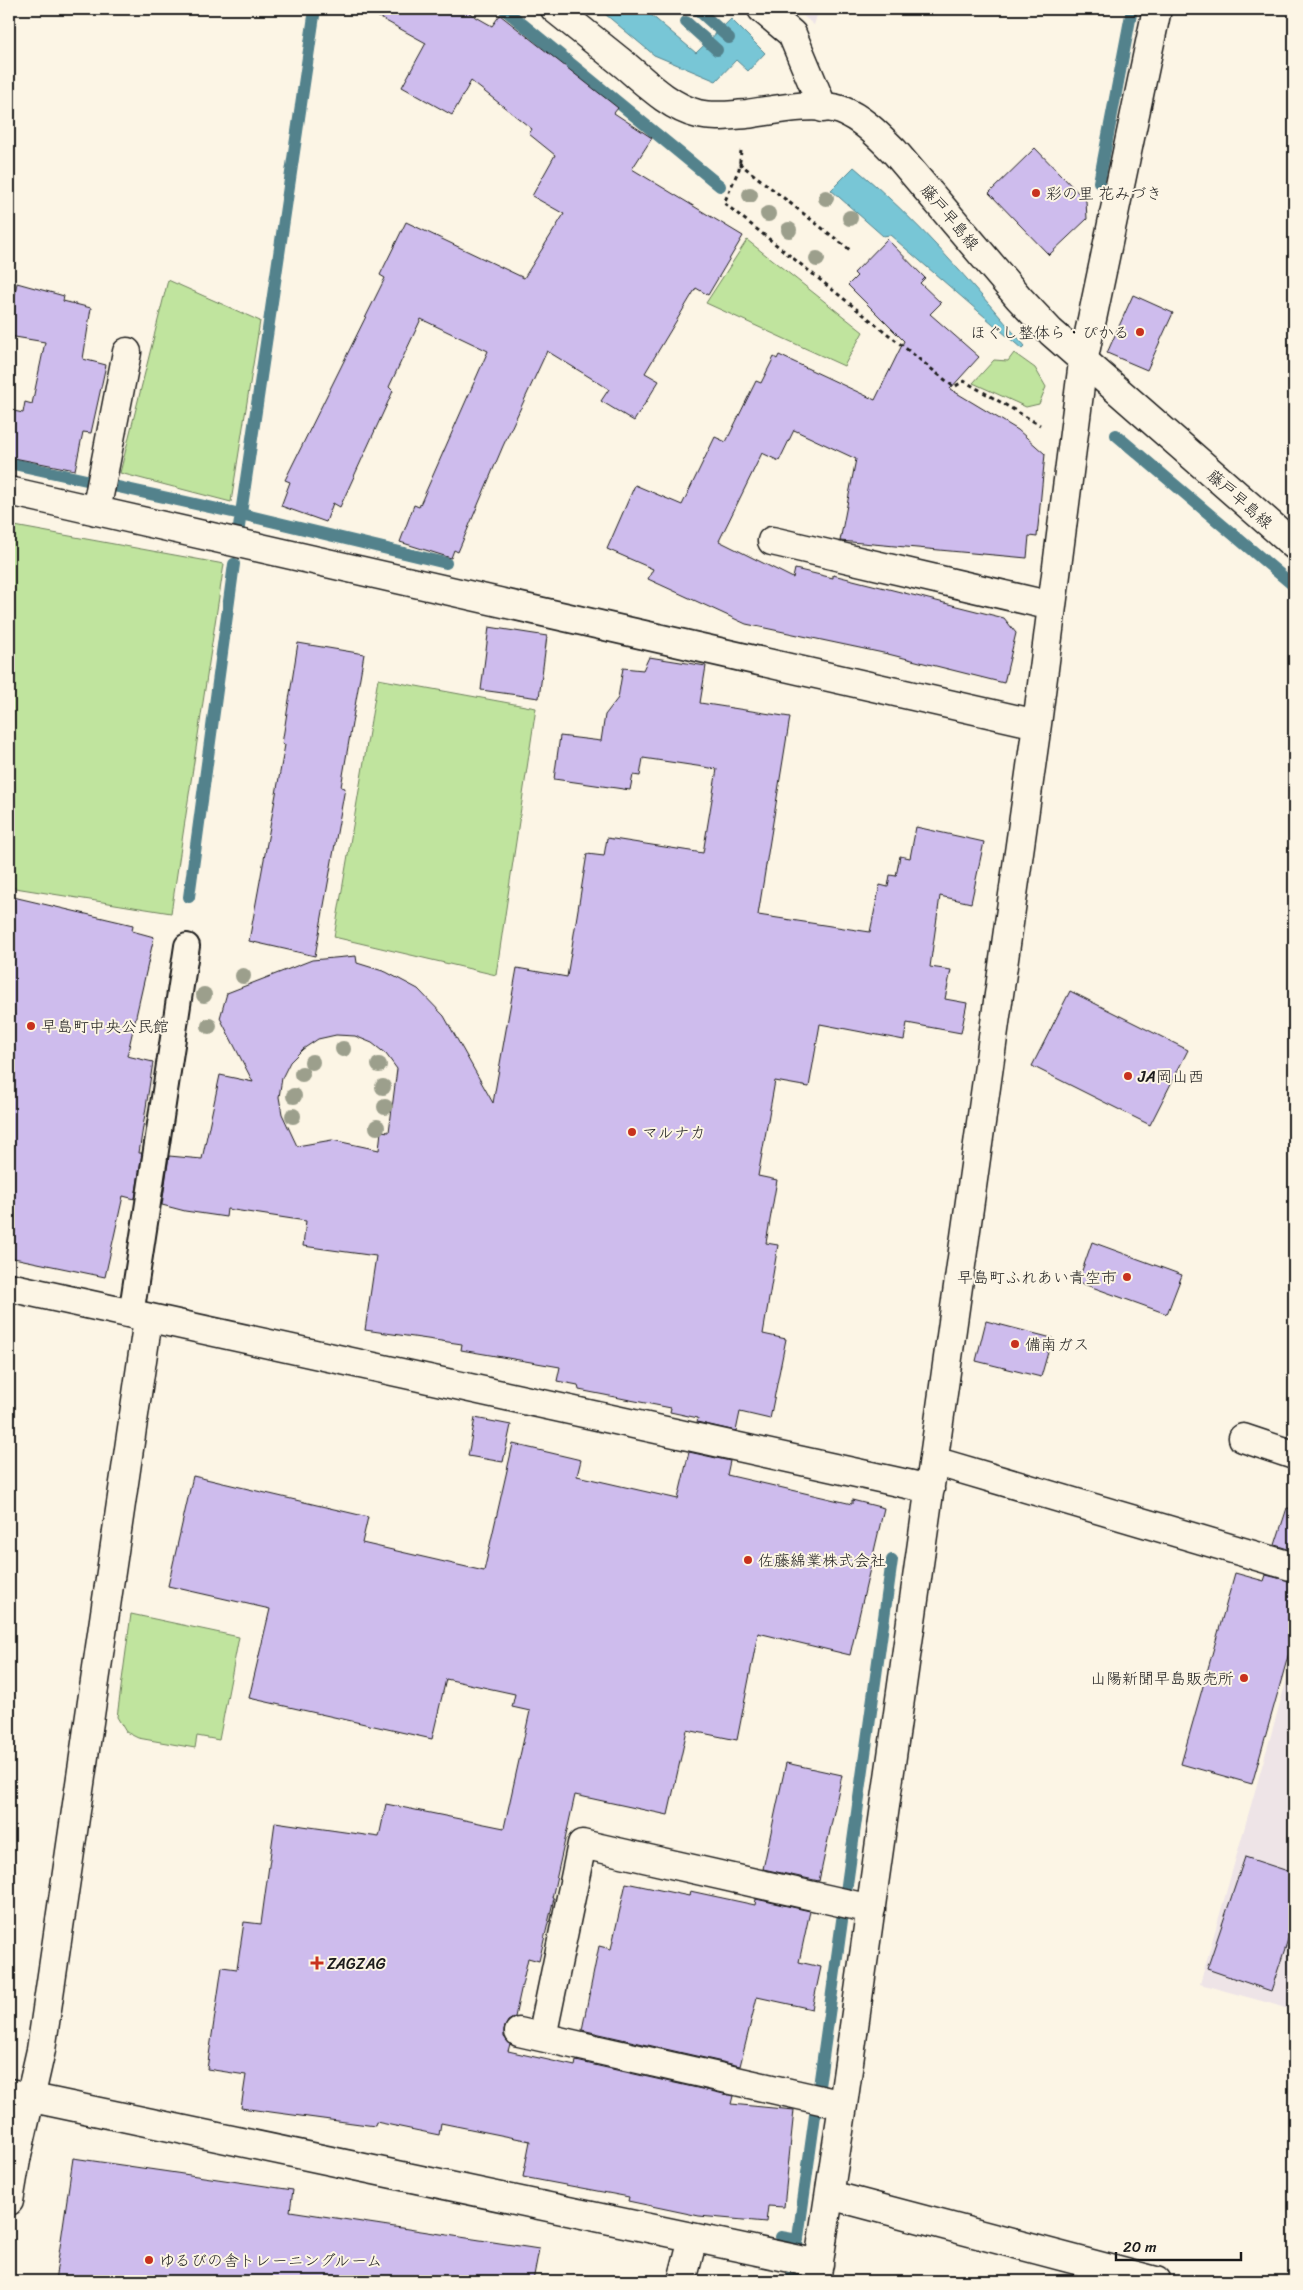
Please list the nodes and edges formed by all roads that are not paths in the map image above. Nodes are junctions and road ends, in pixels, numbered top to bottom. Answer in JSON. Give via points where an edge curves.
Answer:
{"nodes":[{"id":1,"x":555,"y":9,"type":"edge"},
{"id":2,"x":762,"y":9,"type":"edge"},
{"id":3,"x":1157,"y":9,"type":"edge"},
{"id":4,"x":824,"y":108,"type":"junction"},
{"id":5,"x":128,"y":352,"type":"dead end"},
{"id":6,"x":1083,"y":362,"type":"junction"},
{"id":7,"x":9,"y":491,"type":"edge"},
{"id":8,"x":99,"y":492,"type":"junction"},
{"id":9,"x":772,"y":541,"type":"dead end"},
{"id":10,"x":1294,"y":545,"type":"edge"},
{"id":11,"x":1052,"y":606,"type":"junction"},
{"id":12,"x":1037,"y":724,"type":"junction"},
{"id":13,"x":187,"y":946,"type":"dead end"},
{"id":14,"x":9,"y":1288,"type":"edge"},
{"id":15,"x":140,"y":1317,"type":"junction"},
{"id":16,"x":1243,"y":1438,"type":"dead end"},
{"id":17,"x":1294,"y":1455,"type":"edge"},
{"id":18,"x":934,"y":1461,"type":"junction"},
{"id":19,"x":930,"y":1489,"type":"junction"},
{"id":20,"x":1294,"y":1568,"type":"edge"},
{"id":21,"x":865,"y":1908,"type":"junction"},
{"id":22,"x":20,"y":2095,"type":"edge"},
{"id":23,"x":837,"y":2103,"type":"junction"},
{"id":24,"x":830,"y":2195,"type":"junction"},
{"id":25,"x":9,"y":2201,"type":"edge"},
{"id":26,"x":693,"y":2238,"type":"junction"},
{"id":27,"x":807,"y":2266,"type":"edge"},
{"id":28,"x":682,"y":2281,"type":"edge"},
{"id":29,"x":1156,"y":2281,"type":"edge"}],
"edges":[{"from":1,"to":4,"type":"street","name":"藤戸早島線","via":[[654,89],[678,106],[698,114],[718,117]]},
{"from":2,"to":4,"type":"street","via":[[792,34]]},
{"from":3,"to":6,"type":"street"},
{"from":4,"to":6,"type":"street","name":"藤戸早島線","via":[[840,110],[876,132],[1019,298]]},
{"from":5,"to":8,"type":"street"},
{"from":6,"to":10,"type":"street","name":"藤戸早島線"},
{"from":6,"to":11,"type":"street"},
{"from":7,"to":8,"type":"street"},
{"from":8,"to":12,"type":"street"},
{"from":9,"to":11,"type":"street"},
{"from":11,"to":12,"type":"street"},
{"from":12,"to":18,"type":"street"},
{"from":13,"to":15,"type":"lane"},
{"from":14,"to":15,"type":"street"},
{"from":15,"to":19,"type":"street"},
{"from":15,"to":22,"type":"street","via":[[42,2050]]},
{"from":16,"to":17,"type":"street"},
{"from":18,"to":19,"type":"street"},
{"from":18,"to":20,"type":"street"},
{"from":19,"to":21,"type":"street"},
{"from":21,"to":23,"type":"street"},
{"from":21,"to":23,"type":"street","via":[[582,1844],[530,2035]]},
{"from":22,"to":25,"type":"street","via":[[16,2160]]},
{"from":22,"to":26,"type":"street"},
{"from":23,"to":24,"type":"street"},
{"from":24,"to":27,"type":"street"},
{"from":24,"to":29,"type":"street"},
{"from":26,"to":27,"type":"street"},
{"from":26,"to":28,"type":"street"}]}
